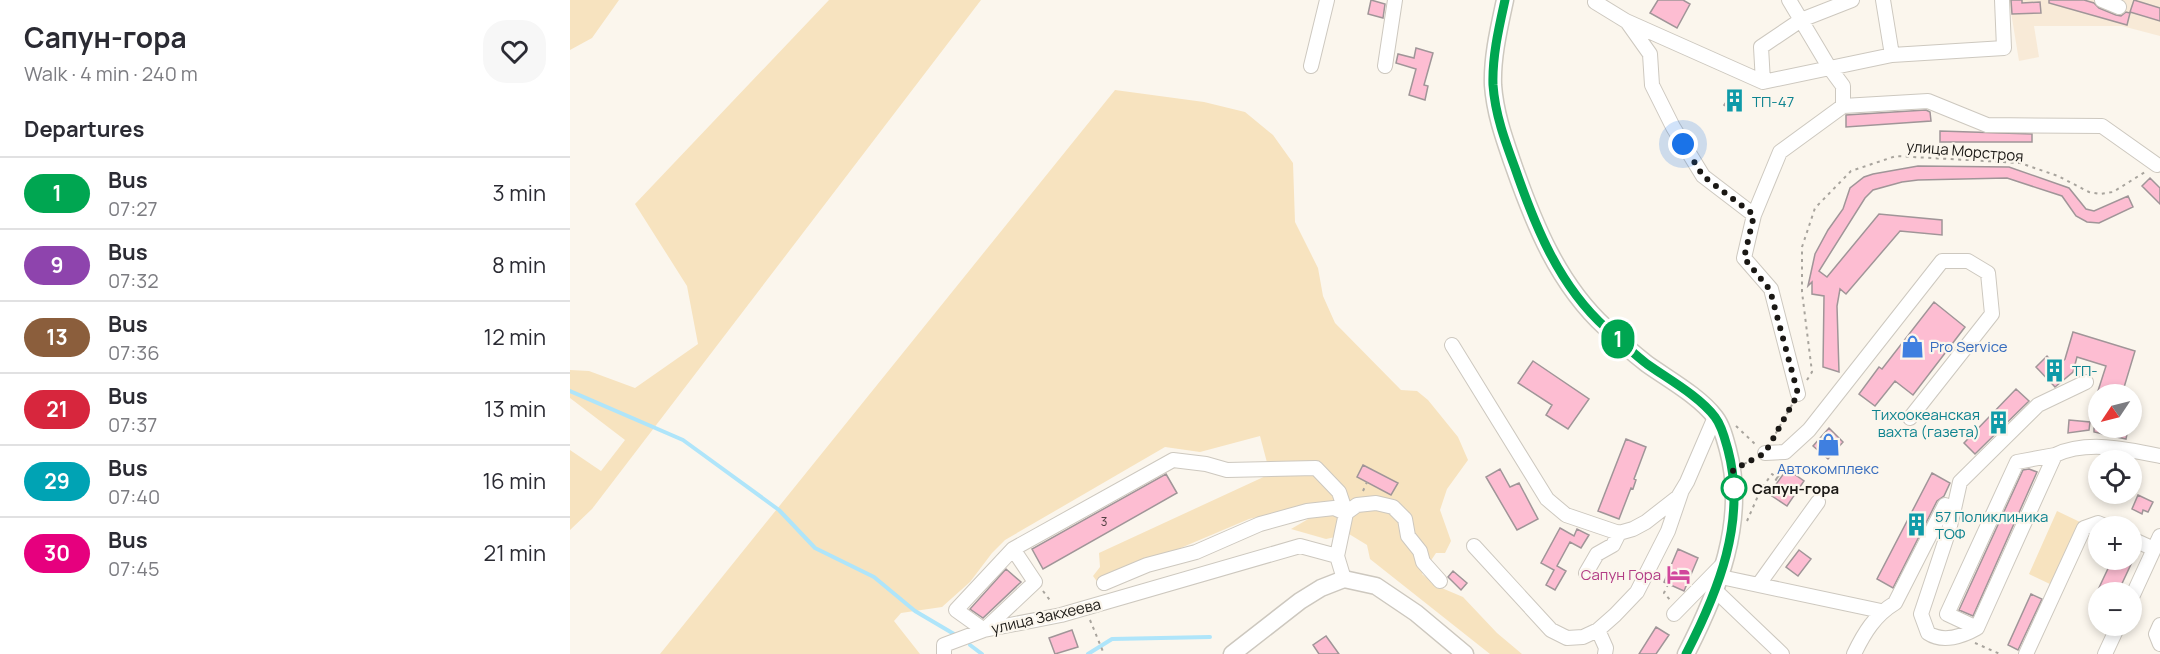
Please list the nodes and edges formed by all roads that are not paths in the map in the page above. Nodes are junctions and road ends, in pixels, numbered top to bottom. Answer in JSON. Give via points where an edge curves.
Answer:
{"nodes":[{"id":1,"x":1327,"y":0,"type":"edge"},
{"id":2,"x":1395,"y":0,"type":"edge"},
{"id":3,"x":1505,"y":0,"type":"edge"},
{"id":4,"x":1596,"y":0,"type":"edge"},
{"id":5,"x":1789,"y":0,"type":"edge"},
{"id":6,"x":1852,"y":0,"type":"edge"},
{"id":7,"x":1883,"y":0,"type":"edge"},
{"id":8,"x":2002,"y":0,"type":"edge"},
{"id":9,"x":2102,"y":0,"type":"edge"},
{"id":10,"x":2119,"y":7,"type":"dead end"},
{"id":11,"x":1801,"y":20,"type":"junction"},
{"id":12,"x":1626,"y":21,"type":"junction"},
{"id":13,"x":1892,"y":55,"type":"junction"},
{"id":14,"x":1311,"y":66,"type":"dead end"},
{"id":15,"x":1385,"y":66,"type":"dead end"},
{"id":16,"x":1829,"y":67,"type":"junction"},
{"id":17,"x":1763,"y":82,"type":"junction"},
{"id":18,"x":1843,"y":106,"type":"junction"},
{"id":19,"x":2157,"y":165,"type":"road end"},
{"id":20,"x":1754,"y":215,"type":"junction"},
{"id":21,"x":1452,"y":345,"type":"dead end"},
{"id":22,"x":2086,"y":382,"type":"dead end"},
{"id":23,"x":1798,"y":394,"type":"road end"},
{"id":24,"x":1715,"y":417,"type":"junction"},
{"id":25,"x":1910,"y":418,"type":"dead end"},
{"id":26,"x":1765,"y":453,"type":"road end"},
{"id":27,"x":2055,"y":455,"type":"junction"},
{"id":28,"x":2160,"y":456,"type":"edge"},
{"id":29,"x":1681,"y":493,"type":"junction"},
{"id":30,"x":1818,"y":502,"type":"dead end"},
{"id":31,"x":1954,"y":509,"type":"junction"},
{"id":32,"x":1346,"y":513,"type":"junction"},
{"id":33,"x":2088,"y":527,"type":"edge"},
{"id":34,"x":1619,"y":533,"type":"junction"},
{"id":35,"x":2142,"y":541,"type":"edge"},
{"id":36,"x":2157,"y":543,"type":"edge"},
{"id":37,"x":1474,"y":546,"type":"dead end"},
{"id":38,"x":1014,"y":549,"type":"junction"},
{"id":39,"x":1337,"y":556,"type":"junction"},
{"id":40,"x":1586,"y":573,"type":"dead end"},
{"id":41,"x":1720,"y":577,"type":"junction"},
{"id":42,"x":1344,"y":579,"type":"junction"},
{"id":43,"x":1440,"y":581,"type":"dead end"},
{"id":44,"x":2139,"y":582,"type":"edge"},
{"id":45,"x":1104,"y":583,"type":"dead end"},
{"id":46,"x":1759,"y":584,"type":"junction"},
{"id":47,"x":1673,"y":608,"type":"road end"},
{"id":48,"x":1881,"y":611,"type":"junction"},
{"id":49,"x":2160,"y":625,"type":"edge"},
{"id":50,"x":1977,"y":628,"type":"junction"},
{"id":51,"x":984,"y":630,"type":"junction"},
{"id":52,"x":1599,"y":630,"type":"junction"},
{"id":53,"x":2113,"y":636,"type":"edge"},
{"id":54,"x":2160,"y":644,"type":"edge"},
{"id":55,"x":944,"y":654,"type":"edge"},
{"id":56,"x":1232,"y":654,"type":"edge"},
{"id":57,"x":1465,"y":654,"type":"edge"},
{"id":58,"x":1605,"y":654,"type":"edge"},
{"id":59,"x":1686,"y":654,"type":"edge"},
{"id":60,"x":1782,"y":654,"type":"edge"},
{"id":61,"x":1854,"y":654,"type":"edge"},
{"id":62,"x":2026,"y":654,"type":"edge"},
{"id":63,"x":2105,"y":654,"type":"edge"}],
"edges":[{"from":1,"to":14,"type":"street"},
{"from":2,"to":15,"type":"street"},
{"from":3,"to":24,"type":"main road","via":[[1493,84],[1498,122],[1525,198],[1553,260],[1576,296],[1604,327]]},
{"from":4,"to":12,"type":"street"},
{"from":5,"to":11,"type":"street"},
{"from":6,"to":11,"type":"street"},
{"from":7,"to":13,"type":"street"},
{"from":8,"to":13,"type":"street","via":[[2004,48]]},
{"from":9,"to":10,"type":"street"},
{"from":11,"to":16,"type":"street"},
{"from":11,"to":17,"type":"street","via":[[1761,47]]},
{"from":12,"to":17,"type":"street"},
{"from":12,"to":20,"type":"street","via":[[1650,54],[1652,85],[1703,176]]},
{"from":13,"to":16,"type":"street"},
{"from":16,"to":17,"type":"street"},
{"from":16,"to":18,"type":"street","via":[[1843,86]]},
{"from":18,"to":19,"type":"street","via":[[1928,101],[1987,125],[2102,126]]},
{"from":18,"to":20,"type":"street","via":[[1780,152]]},
{"from":20,"to":23,"type":"street","via":[[1744,258],[1770,290]]},
{"from":21,"to":34,"type":"street","via":[[1547,500],[1566,515]]},
{"from":22,"to":31,"type":"street","via":[[2038,405],[1960,482]]},
{"from":24,"to":29,"type":"street"},
{"from":24,"to":41,"type":"main road","via":[[1729,430],[1733,470],[1732,526]]},
{"from":25,"to":26,"type":"street","via":[[1992,314],[1988,273],[1968,261],[1942,261],[1809,430],[1785,452]]},
{"from":27,"to":28,"type":"street","via":[[2075,448],[2122,448]]},
{"from":27,"to":50,"type":"street"},
{"from":27,"to":50,"type":"street","via":[[2017,462],[1947,614]]},
{"from":29,"to":34,"type":"street","via":[[1654,517]]},
{"from":29,"to":52,"type":"street","via":[[1668,531],[1636,592]]},
{"from":30,"to":46,"type":"street"},
{"from":31,"to":48,"type":"street","via":[[1945,505],[1895,603]]},
{"from":31,"to":50,"type":"street","via":[[1921,614],[1931,635],[1961,636]]},
{"from":32,"to":38,"type":"street","name":"улица Закхеева","via":[[1339,492],[1316,468],[1227,470],[1173,460]]},
{"from":32,"to":39,"type":"street"},
{"from":32,"to":43,"type":"street","via":[[1357,505],[1376,503],[1393,507],[1405,519],[1408,536]]},
{"from":32,"to":45,"type":"street","via":[[1334,508],[1307,511],[1260,524],[1196,552],[1148,565]]},
{"from":33,"to":62,"type":"street"},
{"from":34,"to":40,"type":"street","via":[[1613,545],[1597,554]]},
{"from":35,"to":36,"type":"street"},
{"from":36,"to":44,"type":"street"},
{"from":37,"to":52,"type":"street","via":[[1551,630],[1567,638],[1583,638]]},
{"from":38,"to":51,"type":"street","via":[[1035,582]]},
{"from":38,"to":51,"type":"street","name":"улица Закхеева","via":[[957,610]]},
{"from":39,"to":42,"type":"street"},
{"from":39,"to":51,"type":"street","name":"улица Закхеева","via":[[1300,546],[1085,609]]},
{"from":41,"to":46,"type":"street"},
{"from":41,"to":47,"type":"street"},
{"from":41,"to":59,"type":"main road"},
{"from":41,"to":60,"type":"street"},
{"from":42,"to":56,"type":"main road","via":[[1300,601]]},
{"from":42,"to":57,"type":"main road","via":[[1376,586]]},
{"from":46,"to":48,"type":"street"},
{"from":48,"to":61,"type":"street"},
{"from":49,"to":54,"type":"street","via":[[2156,634]]},
{"from":51,"to":55,"type":"street","via":[[944,645]]},
{"from":52,"to":58,"type":"street"},
{"from":53,"to":63,"type":"street"}]}
